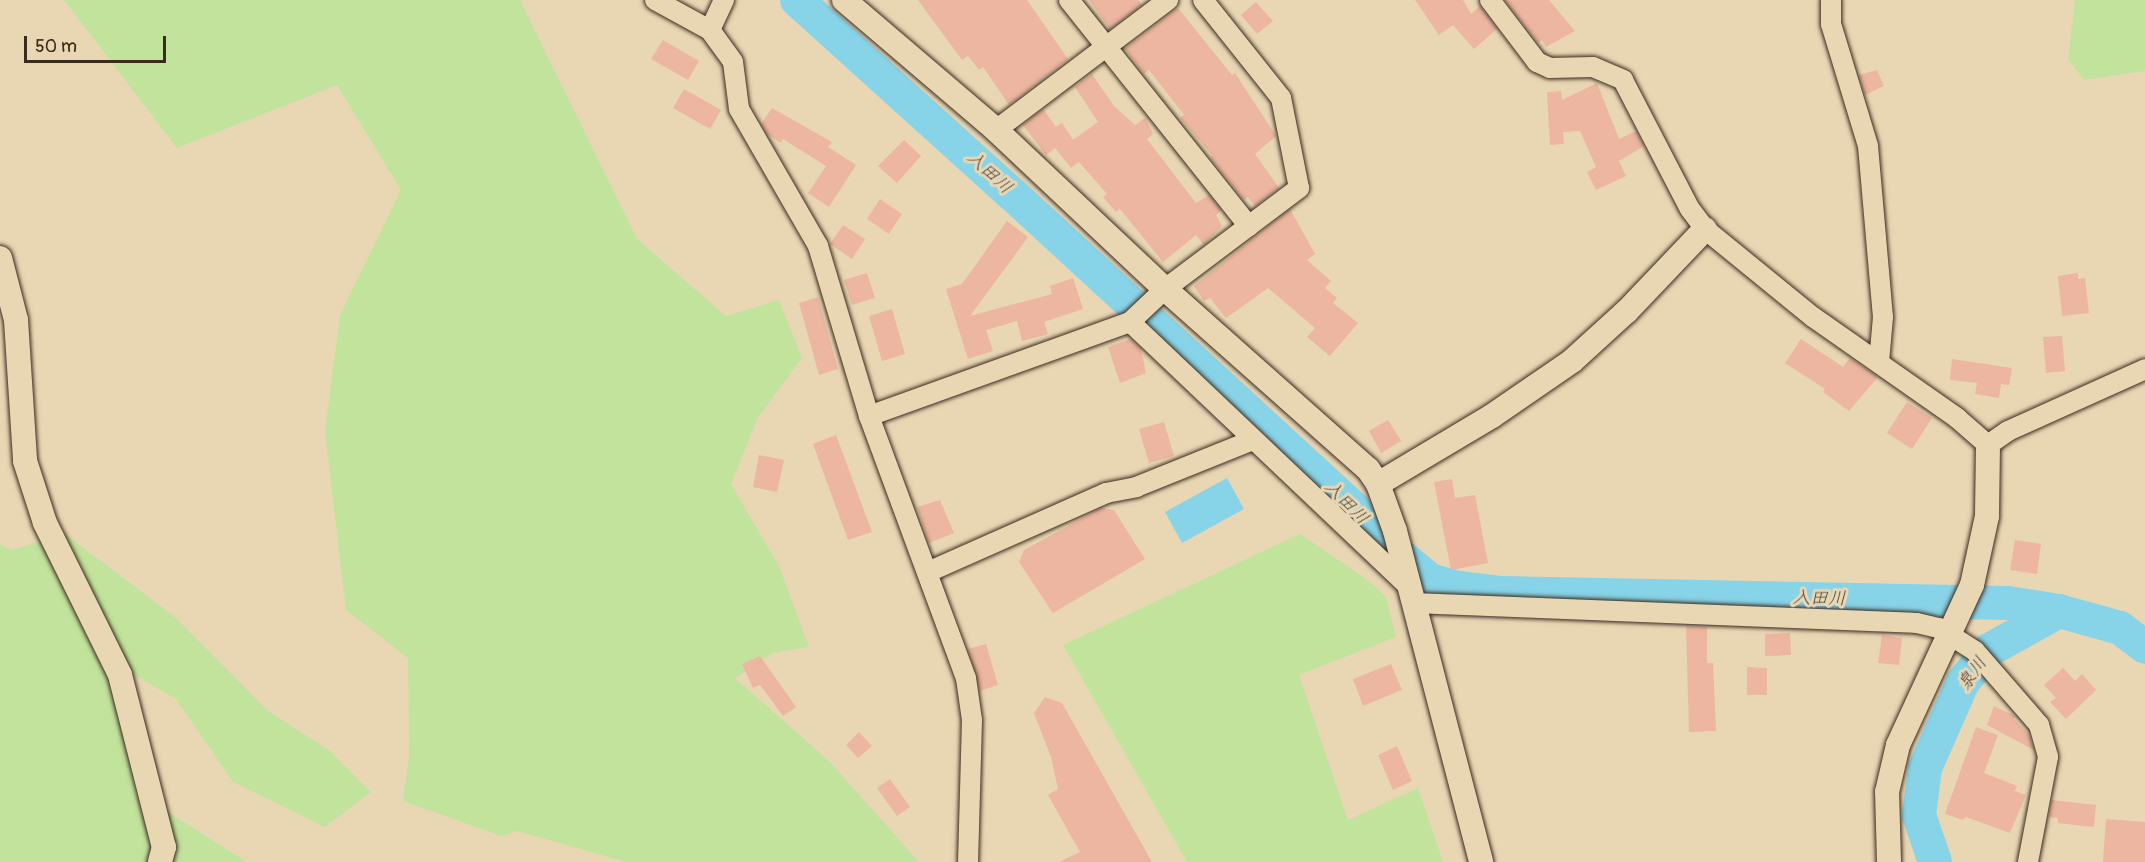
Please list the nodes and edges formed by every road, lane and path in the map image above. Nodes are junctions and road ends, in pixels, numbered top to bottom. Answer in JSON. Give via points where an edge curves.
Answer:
{"nodes":[{"id":1,"x":655,"y":0,"type":"edge"},
{"id":2,"x":724,"y":0,"type":"edge"},
{"id":3,"x":844,"y":0,"type":"edge"},
{"id":4,"x":1069,"y":0,"type":"edge"},
{"id":5,"x":1168,"y":0,"type":"edge"},
{"id":6,"x":1203,"y":0,"type":"edge"},
{"id":7,"x":1490,"y":0,"type":"edge"},
{"id":8,"x":1831,"y":0,"type":"edge"},
{"id":9,"x":710,"y":30,"type":"junction"},
{"id":10,"x":1107,"y":50,"type":"junction"},
{"id":11,"x":996,"y":130,"type":"junction"},
{"id":12,"x":1249,"y":226,"type":"junction"},
{"id":13,"x":1706,"y":229,"type":"junction"},
{"id":14,"x":0,"y":258,"type":"edge"},
{"id":15,"x":1159,"y":295,"type":"junction"},
{"id":16,"x":1133,"y":319,"type":"junction"},
{"id":17,"x":1879,"y":362,"type":"junction"},
{"id":18,"x":2145,"y":369,"type":"edge"},
{"id":19,"x":869,"y":416,"type":"junction"},
{"id":20,"x":1253,"y":440,"type":"junction"},
{"id":21,"x":1988,"y":445,"type":"junction"},
{"id":22,"x":1378,"y":484,"type":"junction"},
{"id":23,"x":928,"y":572,"type":"junction"},
{"id":24,"x":1410,"y":595,"type":"junction"},
{"id":25,"x":1954,"y":627,"type":"junction"},
{"id":26,"x":160,"y":862,"type":"edge"},
{"id":27,"x":968,"y":862,"type":"edge"},
{"id":28,"x":1481,"y":862,"type":"edge"},
{"id":29,"x":1889,"y":862,"type":"edge"},
{"id":30,"x":2028,"y":862,"type":"edge"}],
"edges":[{"from":1,"to":9,"type":"street"},
{"from":2,"to":9,"type":"street"},
{"from":3,"to":11,"type":"street"},
{"from":4,"to":10,"type":"street"},
{"from":5,"to":10,"type":"street"},
{"from":6,"to":12,"type":"street","via":[[1281,98],[1299,188]]},
{"from":7,"to":13,"type":"street","via":[[1537,62],[1550,68],[1593,67],[1623,80],[1690,208]]},
{"from":8,"to":17,"type":"street","via":[[1833,34],[1868,146],[1883,317]]},
{"from":9,"to":19,"type":"street","via":[[733,62],[739,109],[748,129],[818,246]]},
{"from":10,"to":11,"type":"street"},
{"from":10,"to":12,"type":"street"},
{"from":11,"to":15,"type":"street"},
{"from":12,"to":15,"type":"street"},
{"from":13,"to":17,"type":"street","via":[[1813,317]]},
{"from":13,"to":22,"type":"street","via":[[1572,361],[1492,416]]},
{"from":14,"to":26,"type":"street","via":[[16,320],[25,461],[45,523],[120,675],[164,848]]},
{"from":15,"to":16,"type":"street"},
{"from":15,"to":22,"type":"street","via":[[1354,454]]},
{"from":16,"to":19,"type":"street"},
{"from":16,"to":20,"type":"street"},
{"from":17,"to":21,"type":"street"},
{"from":18,"to":21,"type":"street","via":[[2008,430]]},
{"from":19,"to":23,"type":"street"},
{"from":20,"to":23,"type":"street","via":[[1136,487],[1096,497]]},
{"from":20,"to":24,"type":"street"},
{"from":21,"to":25,"type":"street","via":[[1987,516],[1972,585]]},
{"from":22,"to":24,"type":"street","via":[[1395,531]]},
{"from":23,"to":27,"type":"street","via":[[966,678],[972,720]]},
{"from":24,"to":25,"type":"street"},
{"from":24,"to":28,"type":"street"},
{"from":25,"to":29,"type":"street","via":[[1898,746],[1887,792]]},
{"from":25,"to":30,"type":"street","via":[[2039,725],[2048,757]]}]}
